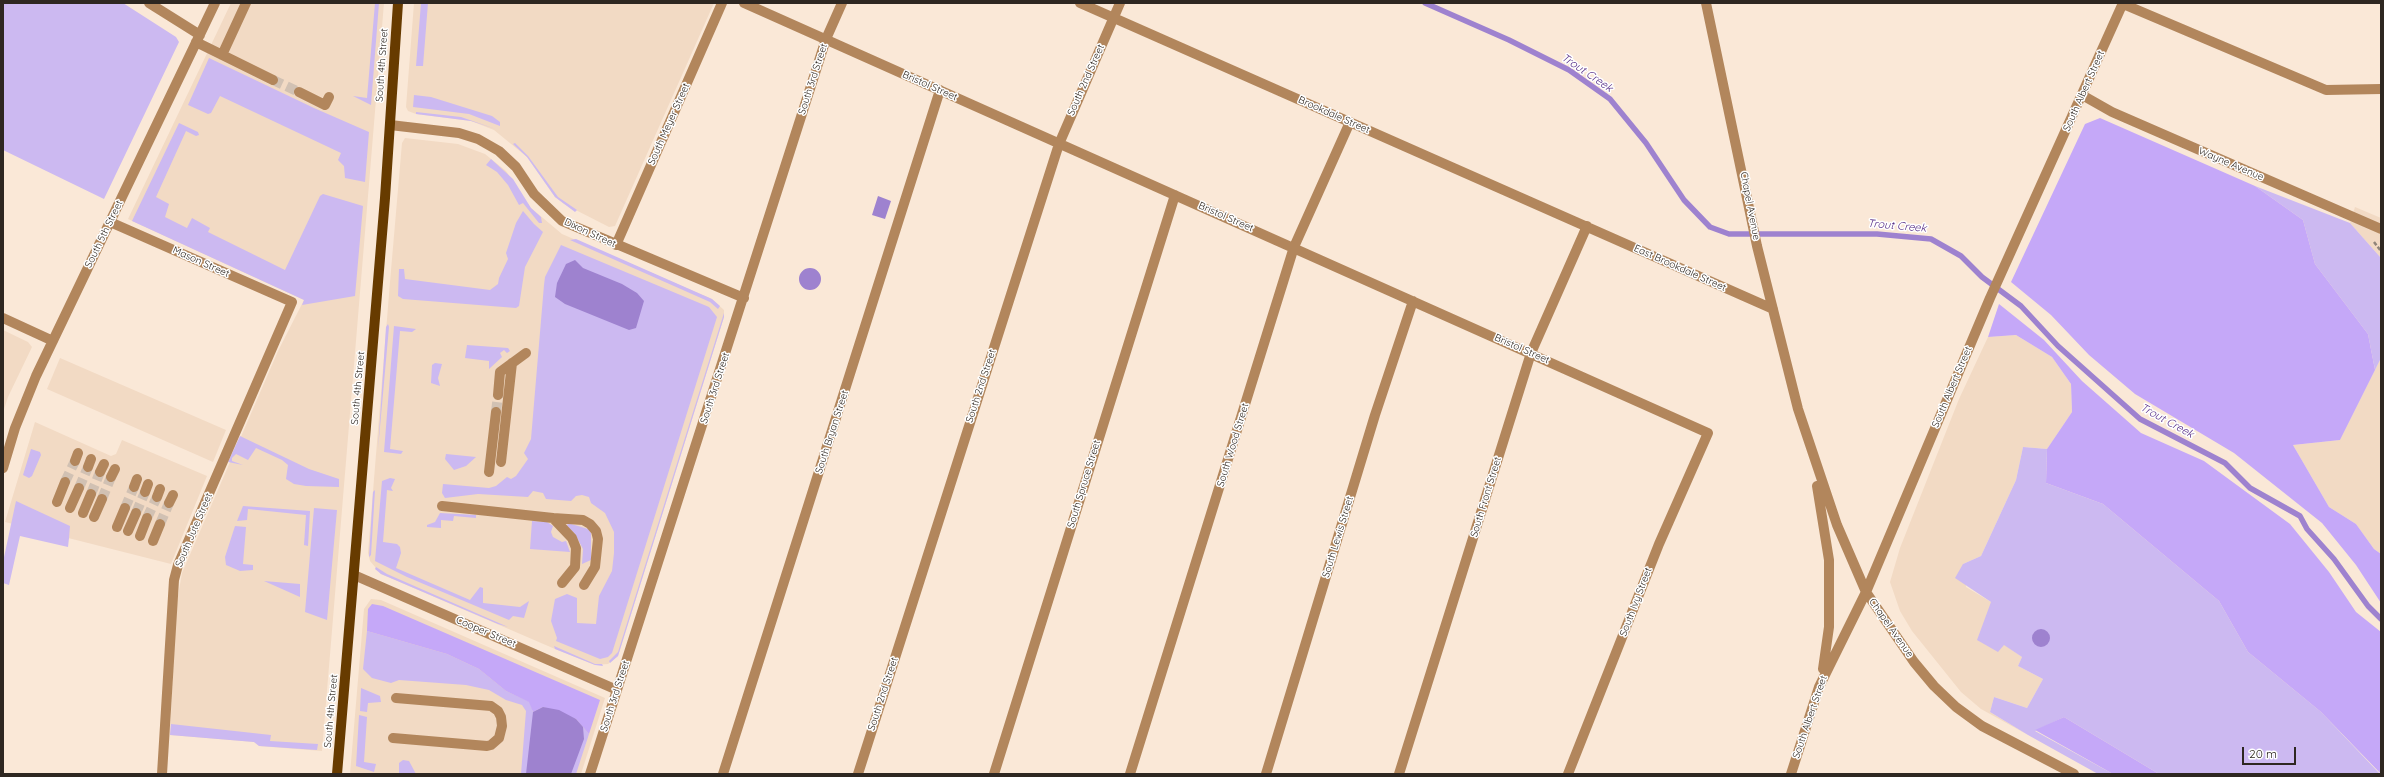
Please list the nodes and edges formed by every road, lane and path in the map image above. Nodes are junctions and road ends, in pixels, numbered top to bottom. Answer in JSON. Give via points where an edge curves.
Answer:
{"nodes":[{"id":1,"x":149,"y":3,"type":"edge"},
{"id":2,"x":215,"y":3,"type":"edge"},
{"id":3,"x":246,"y":3,"type":"edge"},
{"id":4,"x":398,"y":3,"type":"edge"},
{"id":5,"x":722,"y":3,"type":"edge"},
{"id":6,"x":744,"y":3,"type":"edge"},
{"id":7,"x":842,"y":3,"type":"edge"},
{"id":8,"x":1080,"y":3,"type":"edge"},
{"id":9,"x":1120,"y":3,"type":"edge"},
{"id":10,"x":1706,"y":3,"type":"edge"},
{"id":11,"x":2123,"y":3,"type":"edge"},
{"id":12,"x":1114,"y":18,"type":"junction"},
{"id":13,"x":198,"y":38,"type":"junction"},
{"id":14,"x":826,"y":39,"type":"junction"},
{"id":15,"x":222,"y":55,"type":"junction"},
{"id":16,"x":273,"y":80,"type":"tunnel mouth"},
{"id":17,"x":2381,"y":89,"type":"edge"},
{"id":18,"x":940,"y":90,"type":"junction"},
{"id":19,"x":299,"y":92,"type":"tunnel mouth"},
{"id":20,"x":2082,"y":95,"type":"junction"},
{"id":21,"x":330,"y":97,"type":"dead end"},
{"id":22,"x":1350,"y":122,"type":"junction"},
{"id":23,"x":390,"y":125,"type":"junction"},
{"id":24,"x":1059,"y":144,"type":"junction"},
{"id":25,"x":1175,"y":195,"type":"junction"},
{"id":26,"x":110,"y":222,"type":"junction"},
{"id":27,"x":1587,"y":226,"type":"junction"},
{"id":28,"x":2381,"y":229,"type":"edge"},
{"id":29,"x":616,"y":245,"type":"junction"},
{"id":30,"x":1294,"y":247,"type":"junction"},
{"id":31,"x":744,"y":298,"type":"junction"},
{"id":32,"x":1413,"y":301,"type":"junction"},
{"id":33,"x":292,"y":302,"type":"joint"},
{"id":34,"x":1773,"y":309,"type":"junction"},
{"id":35,"x":3,"y":318,"type":"edge"},
{"id":36,"x":53,"y":341,"type":"junction"},
{"id":37,"x":526,"y":353,"type":"dead end"},
{"id":38,"x":1531,"y":353,"type":"junction"},
{"id":39,"x":512,"y":363,"type":"junction"},
{"id":40,"x":498,"y":395,"type":"tunnel mouth"},
{"id":41,"x":1798,"y":409,"type":"junction"},
{"id":42,"x":496,"y":412,"type":"tunnel mouth"},
{"id":43,"x":1708,"y":433,"type":"joint"},
{"id":44,"x":501,"y":462,"type":"dead end"},
{"id":45,"x":3,"y":468,"type":"edge"},
{"id":46,"x":489,"y":472,"type":"dead end"},
{"id":47,"x":65,"y":482,"type":"tunnel mouth"},
{"id":48,"x":79,"y":488,"type":"tunnel mouth"},
{"id":49,"x":91,"y":494,"type":"tunnel mouth"},
{"id":50,"x":102,"y":498,"type":"tunnel mouth"},
{"id":51,"x":57,"y":502,"type":"dead end"},
{"id":52,"x":442,"y":506,"type":"dead end"},
{"id":53,"x":70,"y":508,"type":"dead end"},
{"id":54,"x":125,"y":508,"type":"tunnel mouth"},
{"id":55,"x":83,"y":513,"type":"dead end"},
{"id":56,"x":136,"y":513,"type":"tunnel mouth"},
{"id":57,"x":94,"y":517,"type":"dead end"},
{"id":58,"x":147,"y":518,"type":"tunnel mouth"},
{"id":59,"x":553,"y":518,"type":"junction"},
{"id":60,"x":160,"y":524,"type":"tunnel mouth"},
{"id":61,"x":117,"y":527,"type":"dead end"},
{"id":62,"x":128,"y":531,"type":"dead end"},
{"id":63,"x":140,"y":536,"type":"dead end"},
{"id":64,"x":153,"y":541,"type":"dead end"},
{"id":65,"x":354,"y":575,"type":"junction"},
{"id":66,"x":562,"y":584,"type":"dead end"},
{"id":67,"x":584,"y":584,"type":"dead end"},
{"id":68,"x":1866,"y":592,"type":"junction"},
{"id":69,"x":1819,"y":687,"type":"junction"},
{"id":70,"x":617,"y":690,"type":"junction"},
{"id":71,"x":396,"y":698,"type":"dead end"},
{"id":72,"x":393,"y":738,"type":"dead end"},
{"id":73,"x":162,"y":774,"type":"edge"},
{"id":74,"x":337,"y":774,"type":"edge"},
{"id":75,"x":590,"y":774,"type":"edge"},
{"id":76,"x":723,"y":774,"type":"edge"},
{"id":77,"x":858,"y":774,"type":"edge"},
{"id":78,"x":994,"y":774,"type":"edge"},
{"id":79,"x":1130,"y":774,"type":"edge"},
{"id":80,"x":1266,"y":774,"type":"edge"},
{"id":81,"x":1399,"y":774,"type":"edge"},
{"id":82,"x":1568,"y":774,"type":"edge"},
{"id":83,"x":1791,"y":774,"type":"edge"},
{"id":84,"x":2074,"y":774,"type":"edge"}],
"edges":[{"from":1,"to":13,"type":"street"},
{"from":2,"to":13,"type":"street","name":"South 5th Street"},
{"from":3,"to":15,"type":"street"},
{"from":4,"to":23,"type":"main road","name":"South 4th Street"},
{"from":5,"to":29,"type":"street","name":"South Meyer Street"},
{"from":6,"to":14,"type":"street","name":"Bristol Street"},
{"from":7,"to":14,"type":"street","name":"South 3rd Street"},
{"from":8,"to":12,"type":"street","name":"Brookdale Street"},
{"from":9,"to":12,"type":"street","name":"South 2nd Street"},
{"from":10,"to":34,"type":"street","name":"Chapel Avenue","via":[[1757,246]]},
{"from":11,"to":17,"type":"street","via":[[2326,90]]},
{"from":11,"to":20,"type":"street","name":"South Albert Street"},
{"from":12,"to":22,"type":"street","name":"Brookdale Street"},
{"from":12,"to":24,"type":"street","name":"South 2nd Street"},
{"from":13,"to":15,"type":"street"},
{"from":13,"to":26,"type":"street","name":"South 5th Street"},
{"from":14,"to":18,"type":"street","name":"Bristol Street"},
{"from":14,"to":31,"type":"street","name":"South 3rd Street"},
{"from":15,"to":16,"type":"street"},
{"from":18,"to":24,"type":"street","name":"Bristol Street"},
{"from":18,"to":76,"type":"street","name":"South Bryan Street"},
{"from":19,"to":21,"type":"street","via":[[325,105]]},
{"from":20,"to":28,"type":"street","name":"Wayne Avenue","via":[[2112,112]]},
{"from":20,"to":68,"type":"street","name":"South Albert Street","via":[[1990,298]]},
{"from":22,"to":27,"type":"street","name":"Brookdale Street"},
{"from":22,"to":30,"type":"street","name":"South Wood Street"},
{"from":23,"to":29,"type":"street","name":"Dixon Street","via":[[459,133],[478,139],[499,151],[516,167],[534,194],[562,221]]},
{"from":23,"to":65,"type":"main road","name":"South 4th Street"},
{"from":24,"to":25,"type":"street","name":"Bristol Street"},
{"from":24,"to":77,"type":"street","name":"South 2nd Street"},
{"from":25,"to":30,"type":"street","name":"Bristol Street"},
{"from":25,"to":78,"type":"street","name":"South Spruce Street"},
{"from":26,"to":33,"type":"street","name":"Mason Street"},
{"from":26,"to":36,"type":"street","name":"South 5th Street"},
{"from":27,"to":34,"type":"street","name":"East Brookdale Street"},
{"from":27,"to":38,"type":"street","name":"South Front Street"},
{"from":29,"to":31,"type":"street","name":"Dixon Street"},
{"from":30,"to":32,"type":"street","name":"Bristol Street"},
{"from":30,"to":79,"type":"street","name":"South Wood Street"},
{"from":31,"to":70,"type":"street","name":"South 3rd Street"},
{"from":32,"to":38,"type":"street","name":"Bristol Street"},
{"from":32,"to":80,"type":"street","name":"South Lewis Street","via":[[1375,415]]},
{"from":33,"to":73,"type":"street","name":"South Jute Street","via":[[178,565],[174,580]]},
{"from":34,"to":41,"type":"street","name":"Chapel Avenue"},
{"from":35,"to":36,"type":"street"},
{"from":36,"to":45,"type":"street","name":"South 5th Street","via":[[22,408]]},
{"from":37,"to":39,"type":"street"},
{"from":38,"to":43,"type":"street","name":"Bristol Street"},
{"from":38,"to":81,"type":"street","name":"South Front Street"},
{"from":39,"to":40,"type":"street","via":[[500,372]]},
{"from":39,"to":44,"type":"street"},
{"from":41,"to":68,"type":"street","name":"Chapel Avenue","via":[[1837,525]]},
{"from":41,"to":69,"type":"street","name":"Chapel Avenue","via":[[1820,499],[1829,560],[1829,627]]},
{"from":42,"to":46,"type":"street"},
{"from":43,"to":82,"type":"street","name":"South Ivy Street","via":[[1659,544]]},
{"from":47,"to":51,"type":"street"},
{"from":48,"to":53,"type":"street"},
{"from":49,"to":55,"type":"street"},
{"from":50,"to":57,"type":"street"},
{"from":52,"to":59,"type":"street"},
{"from":54,"to":61,"type":"street"},
{"from":56,"to":62,"type":"street"},
{"from":58,"to":63,"type":"street"},
{"from":59,"to":66,"type":"street","via":[[572,538],[576,548],[575,567]]},
{"from":59,"to":67,"type":"street","via":[[583,520],[596,531],[598,540],[595,567]]},
{"from":60,"to":64,"type":"street"},
{"from":65,"to":70,"type":"street","name":"Cooper Street"},
{"from":65,"to":74,"type":"main road","name":"South 4th Street"},
{"from":68,"to":69,"type":"street","name":"South Albert Street"},
{"from":68,"to":84,"type":"street","name":"Chapel Avenue","via":[[1914,662],[1956,707],[1982,726]]},
{"from":69,"to":83,"type":"street","name":"South Albert Street"},
{"from":70,"to":75,"type":"street","name":"South 3rd Street"},
{"from":71,"to":72,"type":"street","via":[[491,706],[498,711],[502,726],[499,738],[486,746]]}]}
